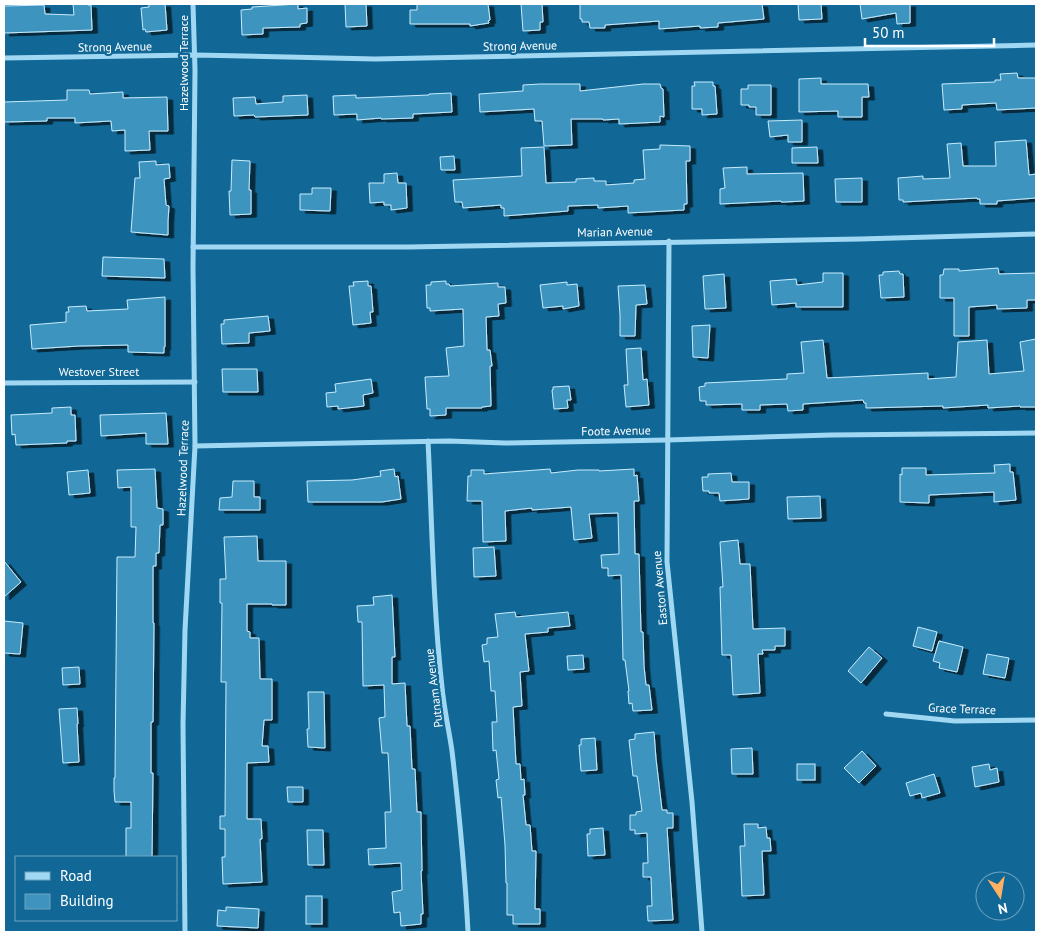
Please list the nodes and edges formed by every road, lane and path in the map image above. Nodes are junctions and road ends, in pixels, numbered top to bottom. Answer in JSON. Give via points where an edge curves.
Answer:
{"nodes":[{"id":1,"x":193,"y":4,"type":"edge"},
{"id":2,"x":1036,"y":46,"type":"edge"},
{"id":3,"x":195,"y":55,"type":"junction"},
{"id":4,"x":4,"y":58,"type":"edge"},
{"id":5,"x":1036,"y":234,"type":"edge"},
{"id":6,"x":670,"y":241,"type":"junction"},
{"id":7,"x":193,"y":247,"type":"junction"},
{"id":8,"x":4,"y":382,"type":"edge"},
{"id":9,"x":194,"y":382,"type":"junction"},
{"id":10,"x":1036,"y":433,"type":"edge"},
{"id":11,"x":668,"y":440,"type":"junction"},
{"id":12,"x":428,"y":441,"type":"junction"},
{"id":13,"x":195,"y":446,"type":"junction"},
{"id":14,"x":886,"y":714,"type":"dead end"},
{"id":15,"x":1036,"y":720,"type":"edge"},
{"id":16,"x":185,"y":932,"type":"edge"},
{"id":17,"x":468,"y":932,"type":"edge"},
{"id":18,"x":702,"y":932,"type":"edge"}],
"edges":[{"from":1,"to":3,"type":"street","name":"Hazelwood Terrace"},
{"from":2,"to":3,"type":"street","name":"Strong Avenue","via":[[375,59]]},
{"from":3,"to":4,"type":"street","name":"Strong Avenue"},
{"from":3,"to":7,"type":"street","name":"Hazelwood Terrace"},
{"from":5,"to":6,"type":"street","name":"Marian Avenue"},
{"from":6,"to":7,"type":"street","name":"Marian Avenue","via":[[408,247]]},
{"from":6,"to":11,"type":"street","name":"Easton Avenue"},
{"from":7,"to":9,"type":"street","name":"Hazelwood Terrace"},
{"from":8,"to":9,"type":"street","name":"Westover Street"},
{"from":9,"to":13,"type":"street","name":"Hazelwood Terrace"},
{"from":10,"to":11,"type":"street","name":"Foote Avenue"},
{"from":11,"to":12,"type":"street","name":"Foote Avenue"},
{"from":11,"to":18,"type":"street","name":"Easton Avenue","via":[[666,562],[692,802]]},
{"from":12,"to":13,"type":"street","name":"Foote Avenue"},
{"from":12,"to":17,"type":"street","name":"Putnam Avenue","via":[[442,688],[452,749]]},
{"from":13,"to":16,"type":"street","name":"Hazelwood Terrace","via":[[183,724]]},
{"from":14,"to":15,"type":"street","name":"Grace Terrace","via":[[955,721]]}]}
